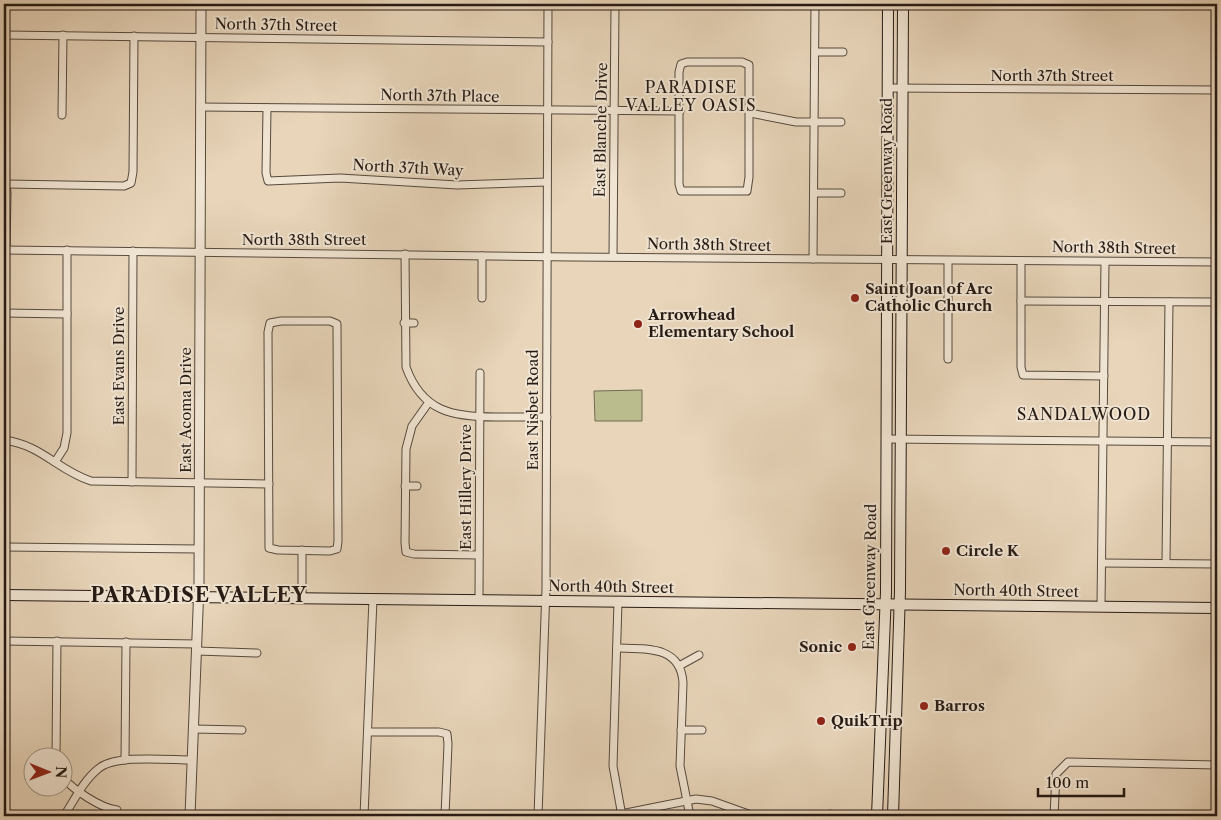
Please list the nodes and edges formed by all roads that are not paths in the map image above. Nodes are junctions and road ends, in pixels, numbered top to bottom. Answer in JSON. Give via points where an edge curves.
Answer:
{"nodes":[{"id":1,"x":201,"y":4,"type":"edge"},
{"id":2,"x":548,"y":4,"type":"edge"},
{"id":3,"x":615,"y":4,"type":"edge"},
{"id":4,"x":815,"y":4,"type":"edge"},
{"id":5,"x":888,"y":4,"type":"edge"},
{"id":6,"x":903,"y":4,"type":"edge"},
{"id":7,"x":4,"y":35,"type":"edge"},
{"id":8,"x":63,"y":36,"type":"junction"},
{"id":9,"x":134,"y":36,"type":"junction"},
{"id":10,"x":201,"y":37,"type":"junction"},
{"id":11,"x":548,"y":42,"type":"junction"},
{"id":12,"x":815,"y":52,"type":"junction"},
{"id":13,"x":843,"y":52,"type":"dead end"},
{"id":14,"x":888,"y":88,"type":"junction"},
{"id":15,"x":903,"y":88,"type":"junction"},
{"id":16,"x":1217,"y":90,"type":"edge"},
{"id":17,"x":200,"y":107,"type":"junction"},
{"id":18,"x":267,"y":108,"type":"junction"},
{"id":19,"x":547,"y":110,"type":"junction"},
{"id":20,"x":615,"y":111,"type":"junction"},
{"id":21,"x":680,"y":112,"type":"junction"},
{"id":22,"x":750,"y":113,"type":"junction"},
{"id":23,"x":62,"y":115,"type":"dead end"},
{"id":24,"x":814,"y":122,"type":"junction"},
{"id":25,"x":841,"y":122,"type":"dead end"},
{"id":26,"x":4,"y":166,"type":"edge"},
{"id":27,"x":547,"y":182,"type":"junction"},
{"id":28,"x":6,"y":184,"type":"junction"},
{"id":29,"x":814,"y":193,"type":"junction"},
{"id":30,"x":841,"y":193,"type":"dead end"},
{"id":31,"x":5,"y":250,"type":"edge"},
{"id":32,"x":67,"y":250,"type":"junction"},
{"id":33,"x":133,"y":251,"type":"junction"},
{"id":34,"x":200,"y":253,"type":"junction"},
{"id":35,"x":405,"y":254,"type":"junction"},
{"id":36,"x":482,"y":256,"type":"junction"},
{"id":37,"x":548,"y":257,"type":"junction"},
{"id":38,"x":613,"y":257,"type":"junction"},
{"id":39,"x":813,"y":259,"type":"junction"},
{"id":40,"x":886,"y":260,"type":"junction"},
{"id":41,"x":902,"y":260,"type":"junction"},
{"id":42,"x":948,"y":261,"type":"junction"},
{"id":43,"x":1021,"y":261,"type":"junction"},
{"id":44,"x":1105,"y":262,"type":"junction"},
{"id":45,"x":1217,"y":262,"type":"edge"},
{"id":46,"x":482,"y":298,"type":"dead end"},
{"id":47,"x":1021,"y":301,"type":"junction"},
{"id":48,"x":1105,"y":302,"type":"junction"},
{"id":49,"x":1169,"y":302,"type":"junction"},
{"id":50,"x":1217,"y":302,"type":"edge"},
{"id":51,"x":4,"y":313,"type":"edge"},
{"id":52,"x":67,"y":314,"type":"junction"},
{"id":53,"x":404,"y":323,"type":"junction"},
{"id":54,"x":414,"y":323,"type":"dead end"},
{"id":55,"x":886,"y":338,"type":"junction"},
{"id":56,"x":902,"y":338,"type":"junction"},
{"id":57,"x":948,"y":359,"type":"dead end"},
{"id":58,"x":480,"y":373,"type":"dead end"},
{"id":59,"x":1104,"y":376,"type":"junction"},
{"id":60,"x":429,"y":402,"type":"junction"},
{"id":61,"x":480,"y":417,"type":"junction"},
{"id":62,"x":547,"y":417,"type":"junction"},
{"id":63,"x":886,"y":439,"type":"junction"},
{"id":64,"x":901,"y":439,"type":"junction"},
{"id":65,"x":4,"y":440,"type":"edge"},
{"id":66,"x":1104,"y":441,"type":"junction"},
{"id":67,"x":1168,"y":442,"type":"junction"},
{"id":68,"x":1217,"y":442,"type":"edge"},
{"id":69,"x":56,"y":462,"type":"junction"},
{"id":70,"x":132,"y":482,"type":"junction"},
{"id":71,"x":199,"y":483,"type":"junction"},
{"id":72,"x":269,"y":484,"type":"junction"},
{"id":73,"x":406,"y":486,"type":"junction"},
{"id":74,"x":417,"y":486,"type":"dead end"},
{"id":75,"x":4,"y":546,"type":"edge"},
{"id":76,"x":199,"y":549,"type":"junction"},
{"id":77,"x":302,"y":550,"type":"junction"},
{"id":78,"x":479,"y":554,"type":"junction"},
{"id":79,"x":1102,"y":562,"type":"junction"},
{"id":80,"x":1166,"y":563,"type":"junction"},
{"id":81,"x":1217,"y":564,"type":"edge"},
{"id":82,"x":4,"y":595,"type":"edge"},
{"id":83,"x":198,"y":597,"type":"junction"},
{"id":84,"x":302,"y":598,"type":"junction"},
{"id":85,"x":373,"y":599,"type":"junction"},
{"id":86,"x":479,"y":600,"type":"junction"},
{"id":87,"x":546,"y":601,"type":"junction"},
{"id":88,"x":618,"y":602,"type":"junction"},
{"id":89,"x":885,"y":604,"type":"junction"},
{"id":90,"x":900,"y":604,"type":"junction"},
{"id":91,"x":1101,"y":607,"type":"junction"},
{"id":92,"x":1217,"y":608,"type":"edge"},
{"id":93,"x":4,"y":641,"type":"edge"},
{"id":94,"x":57,"y":641,"type":"junction"},
{"id":95,"x":126,"y":642,"type":"junction"},
{"id":96,"x":197,"y":648,"type":"junction"},
{"id":97,"x":617,"y":648,"type":"junction"},
{"id":98,"x":257,"y":653,"type":"dead end"},
{"id":99,"x":699,"y":655,"type":"dead end"},
{"id":100,"x":678,"y":666,"type":"junction"},
{"id":101,"x":194,"y":729,"type":"junction"},
{"id":102,"x":242,"y":730,"type":"dead end"},
{"id":103,"x":681,"y":730,"type":"junction"},
{"id":104,"x":702,"y":730,"type":"dead end"},
{"id":105,"x":368,"y":732,"type":"junction"},
{"id":106,"x":56,"y":748,"type":"edge"},
{"id":107,"x":125,"y":760,"type":"junction"},
{"id":108,"x":192,"y":760,"type":"junction"},
{"id":109,"x":1217,"y":765,"type":"edge"},
{"id":110,"x":72,"y":785,"type":"edge"},
{"id":111,"x":80,"y":791,"type":"junction"},
{"id":112,"x":687,"y":800,"type":"junction"},
{"id":113,"x":117,"y":810,"type":"dead end"},
{"id":114,"x":622,"y":815,"type":"edge"},
{"id":115,"x":64,"y":816,"type":"edge"},
{"id":116,"x":190,"y":816,"type":"edge"},
{"id":117,"x":364,"y":816,"type":"edge"},
{"id":118,"x":445,"y":816,"type":"edge"},
{"id":119,"x":538,"y":816,"type":"edge"},
{"id":120,"x":611,"y":816,"type":"edge"},
{"id":121,"x":690,"y":816,"type":"edge"},
{"id":122,"x":754,"y":816,"type":"edge"},
{"id":123,"x":877,"y":816,"type":"edge"},
{"id":124,"x":893,"y":816,"type":"edge"},
{"id":125,"x":1054,"y":816,"type":"edge"}],
"edges":[{"from":1,"to":10,"type":"street","name":"East Acoma Drive"},
{"from":2,"to":11,"type":"street","name":"East Nisbet Road"},
{"from":3,"to":20,"type":"street","name":"East Blanche Drive"},
{"from":4,"to":12,"type":"street"},
{"from":5,"to":14,"type":"main road","name":"East Greenway Road"},
{"from":6,"to":15,"type":"main road","name":"East Greenway Road"},
{"from":7,"to":8,"type":"street","name":"North 37th Street"},
{"from":8,"to":9,"type":"street","name":"North 37th Street"},
{"from":8,"to":23,"type":"street"},
{"from":9,"to":10,"type":"street","name":"North 37th Street"},
{"from":9,"to":28,"type":"street","via":[[131,183],[124,186]]},
{"from":10,"to":11,"type":"street","name":"North 37th Street"},
{"from":10,"to":17,"type":"street","name":"East Acoma Drive"},
{"from":11,"to":19,"type":"street","name":"East Nisbet Road"},
{"from":12,"to":13,"type":"street"},
{"from":12,"to":24,"type":"street"},
{"from":14,"to":15,"type":"street","name":"North 37th Street"},
{"from":14,"to":40,"type":"main road","name":"East Greenway Road"},
{"from":15,"to":16,"type":"street","name":"North 37th Street"},
{"from":15,"to":41,"type":"main road","name":"East Greenway Road"},
{"from":17,"to":18,"type":"street","name":"North 37th Place"},
{"from":17,"to":34,"type":"street","name":"East Acoma Drive"},
{"from":18,"to":19,"type":"street","name":"North 37th Place"},
{"from":18,"to":27,"type":"street","name":"North 37th Way","via":[[268,181],[340,178],[457,186]]},
{"from":19,"to":20,"type":"street","name":"North 37th Place"},
{"from":19,"to":27,"type":"street","name":"East Nisbet Road"},
{"from":20,"to":21,"type":"street","name":"North 37th Place"},
{"from":20,"to":38,"type":"street","name":"East Blanche Drive"},
{"from":21,"to":22,"type":"street","via":[[681,64],[742,62],[749,65]]},
{"from":21,"to":22,"type":"street","via":[[681,191],[730,193],[747,191]]},
{"from":22,"to":24,"type":"street","via":[[796,122]]},
{"from":24,"to":25,"type":"street"},
{"from":24,"to":29,"type":"street"},
{"from":26,"to":28,"type":"street"},
{"from":27,"to":37,"type":"street","name":"East Nisbet Road"},
{"from":28,"to":31,"type":"street"},
{"from":29,"to":30,"type":"street"},
{"from":29,"to":39,"type":"street"},
{"from":31,"to":32,"type":"street"},
{"from":32,"to":33,"type":"street"},
{"from":32,"to":52,"type":"street"},
{"from":33,"to":34,"type":"street"},
{"from":33,"to":70,"type":"street","name":"East Evans Drive"},
{"from":34,"to":35,"type":"street","name":"North 38th Street"},
{"from":34,"to":71,"type":"street","name":"East Acoma Drive"},
{"from":35,"to":36,"type":"street","name":"North 38th Street"},
{"from":35,"to":53,"type":"street"},
{"from":36,"to":37,"type":"street","name":"North 38th Street"},
{"from":36,"to":46,"type":"street"},
{"from":37,"to":38,"type":"street","name":"North 38th Street"},
{"from":37,"to":62,"type":"street","name":"East Nisbet Road"},
{"from":38,"to":39,"type":"street","name":"North 38th Street"},
{"from":39,"to":40,"type":"street","name":"North 38th Street"},
{"from":40,"to":41,"type":"street","name":"North 38th Street"},
{"from":40,"to":55,"type":"main road","name":"East Greenway Road"},
{"from":41,"to":42,"type":"street","name":"North 38th Street"},
{"from":41,"to":56,"type":"main road","name":"East Greenway Road"},
{"from":42,"to":43,"type":"street","name":"North 38th Street"},
{"from":42,"to":57,"type":"street"},
{"from":43,"to":44,"type":"street","name":"North 38th Street"},
{"from":43,"to":47,"type":"street"},
{"from":44,"to":45,"type":"street","name":"North 38th Street"},
{"from":44,"to":48,"type":"street"},
{"from":47,"to":48,"type":"street"},
{"from":47,"to":59,"type":"street","via":[[1023,375]]},
{"from":48,"to":49,"type":"street"},
{"from":48,"to":59,"type":"street"},
{"from":49,"to":50,"type":"street"},
{"from":49,"to":67,"type":"street"},
{"from":51,"to":52,"type":"street"},
{"from":52,"to":69,"type":"street","via":[[67,433],[64,448]]},
{"from":53,"to":54,"type":"street"},
{"from":53,"to":60,"type":"street","via":[[409,376]]},
{"from":55,"to":56,"type":"main road"},
{"from":55,"to":63,"type":"main road","name":"East Greenway Road"},
{"from":56,"to":64,"type":"main road","name":"East Greenway Road"},
{"from":58,"to":61,"type":"street","name":"East Hillery Drive"},
{"from":59,"to":66,"type":"street"},
{"from":60,"to":61,"type":"street","via":[[457,415]]},
{"from":60,"to":73,"type":"street","via":[[409,436],[405,458]]},
{"from":61,"to":62,"type":"street"},
{"from":61,"to":78,"type":"street","name":"East Hillery Drive"},
{"from":62,"to":87,"type":"street","name":"East Nisbet Road"},
{"from":63,"to":64,"type":"street"},
{"from":63,"to":89,"type":"main road","name":"East Greenway Road"},
{"from":64,"to":66,"type":"street"},
{"from":64,"to":90,"type":"main road","name":"East Greenway Road"},
{"from":65,"to":69,"type":"street","via":[[28,445]]},
{"from":66,"to":67,"type":"street"},
{"from":66,"to":79,"type":"street"},
{"from":67,"to":68,"type":"street"},
{"from":67,"to":80,"type":"street"},
{"from":69,"to":70,"type":"street","via":[[71,473],[91,481]]},
{"from":70,"to":71,"type":"street"},
{"from":71,"to":72,"type":"street"},
{"from":71,"to":76,"type":"street","name":"East Acoma Drive"},
{"from":72,"to":77,"type":"street","via":[[269,548]]},
{"from":72,"to":77,"type":"street","via":[[270,323],[330,321],[337,324],[336,549]]},
{"from":73,"to":74,"type":"street"},
{"from":73,"to":78,"type":"street","via":[[406,552]]},
{"from":75,"to":76,"type":"street"},
{"from":76,"to":83,"type":"street","name":"East Acoma Drive"},
{"from":77,"to":84,"type":"street"},
{"from":78,"to":86,"type":"street","name":"East Hillery Drive"},
{"from":79,"to":80,"type":"street"},
{"from":79,"to":91,"type":"street"},
{"from":80,"to":81,"type":"street"},
{"from":82,"to":83,"type":"main road","name":"North 40th Street"},
{"from":83,"to":84,"type":"main road","name":"North 40th Street"},
{"from":83,"to":96,"type":"street","name":"East Acoma Drive"},
{"from":84,"to":85,"type":"main road","name":"North 40th Street"},
{"from":85,"to":86,"type":"main road","name":"North 40th Street"},
{"from":85,"to":105,"type":"street"},
{"from":86,"to":87,"type":"main road","name":"North 40th Street"},
{"from":87,"to":88,"type":"main road","name":"North 40th Street"},
{"from":87,"to":119,"type":"street","name":"East Nisbet Road"},
{"from":88,"to":89,"type":"main road","name":"North 40th Street"},
{"from":88,"to":97,"type":"street"},
{"from":89,"to":90,"type":"main road","name":"North 40th Street"},
{"from":89,"to":123,"type":"main road","name":"East Greenway Road"},
{"from":90,"to":91,"type":"main road","name":"North 40th Street"},
{"from":90,"to":124,"type":"main road","name":"East Greenway Road"},
{"from":91,"to":92,"type":"main road","name":"North 40th Street"},
{"from":93,"to":94,"type":"street"},
{"from":94,"to":95,"type":"street"},
{"from":94,"to":106,"type":"street"},
{"from":95,"to":96,"type":"street"},
{"from":95,"to":107,"type":"street"},
{"from":96,"to":98,"type":"street"},
{"from":96,"to":101,"type":"street","name":"East Acoma Drive"},
{"from":97,"to":100,"type":"street","via":[[656,650],[670,656]]},
{"from":97,"to":114,"type":"street","via":[[613,766]]},
{"from":99,"to":100,"type":"street"},
{"from":100,"to":103,"type":"street","via":[[682,675]]},
{"from":101,"to":102,"type":"street"},
{"from":101,"to":108,"type":"street","name":"East Acoma Drive"},
{"from":103,"to":104,"type":"street"},
{"from":103,"to":112,"type":"street","via":[[680,766]]},
{"from":105,"to":117,"type":"street"},
{"from":105,"to":118,"type":"street","via":[[447,734]]},
{"from":107,"to":108,"type":"street"},
{"from":107,"to":111,"type":"street","via":[[112,761],[100,767]]},
{"from":108,"to":116,"type":"street","name":"East Acoma Drive"},
{"from":109,"to":125,"type":"street","via":[[1068,762],[1056,774]]},
{"from":110,"to":111,"type":"street"},
{"from":111,"to":113,"type":"street","via":[[107,809]]},
{"from":111,"to":115,"type":"street"},
{"from":112,"to":114,"type":"street"},
{"from":112,"to":121,"type":"street"},
{"from":112,"to":122,"type":"street","via":[[705,799]]},
{"from":114,"to":120,"type":"street"}]}
